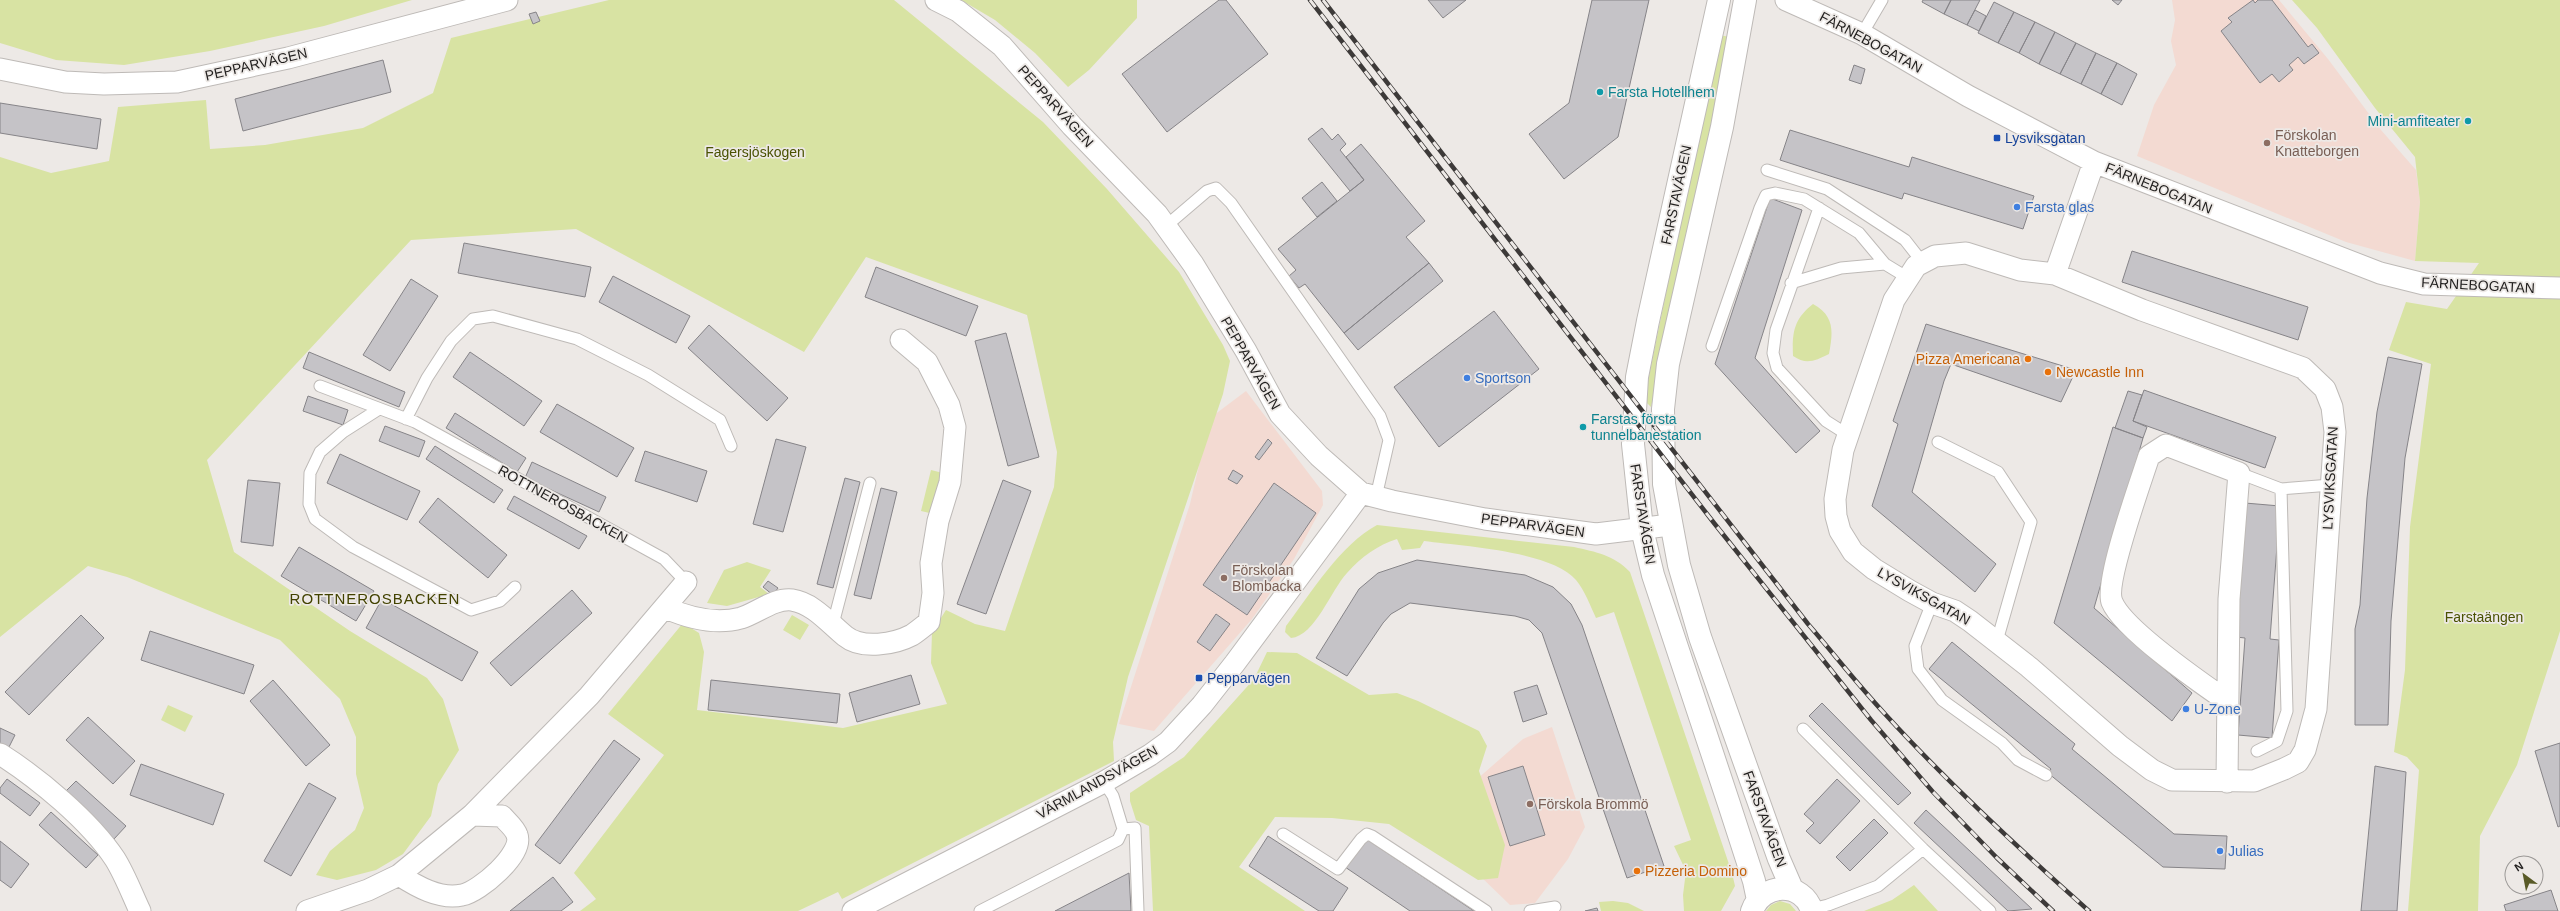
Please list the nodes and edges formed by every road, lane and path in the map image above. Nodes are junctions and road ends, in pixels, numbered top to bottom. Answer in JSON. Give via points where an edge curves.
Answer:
{"nodes":[{"id":1,"x":507,"y":0,"type":"edge"},
{"id":2,"x":936,"y":0,"type":"edge"},
{"id":3,"x":1719,"y":0,"type":"edge"},
{"id":4,"x":1744,"y":0,"type":"edge"},
{"id":5,"x":1786,"y":0,"type":"edge"},
{"id":6,"x":1882,"y":0,"type":"edge"},
{"id":7,"x":1862,"y":34,"type":"junction"},
{"id":8,"x":0,"y":69,"type":"edge"},
{"id":9,"x":2094,"y":162,"type":"junction"},
{"id":10,"x":1767,"y":170,"type":"dead end"},
{"id":11,"x":1818,"y":208,"type":"junction"},
{"id":12,"x":1166,"y":226,"type":"junction"},
{"id":13,"x":1923,"y":263,"type":"junction"},
{"id":14,"x":1885,"y":264,"type":"junction"},
{"id":15,"x":2054,"y":274,"type":"junction"},
{"id":16,"x":1908,"y":278,"type":"junction"},
{"id":17,"x":1791,"y":283,"type":"junction"},
{"id":18,"x":2560,"y":288,"type":"edge"},
{"id":19,"x":902,"y":340,"type":"dead end"},
{"id":20,"x":1712,"y":346,"type":"dead end"},
{"id":21,"x":320,"y":386,"type":"dead end"},
{"id":22,"x":379,"y":409,"type":"junction"},
{"id":23,"x":406,"y":419,"type":"junction"},
{"id":24,"x":1848,"y":435,"type":"junction"},
{"id":25,"x":1938,"y":442,"type":"dead end"},
{"id":26,"x":731,"y":446,"type":"dead end"},
{"id":27,"x":2239,"y":473,"type":"junction"},
{"id":28,"x":870,"y":483,"type":"dead end"},
{"id":29,"x":2331,"y":485,"type":"junction"},
{"id":30,"x":2281,"y":488,"type":"junction"},
{"id":31,"x":1368,"y":495,"type":"junction"},
{"id":32,"x":1670,"y":525,"type":"junction"},
{"id":33,"x":1642,"y":529,"type":"junction"},
{"id":34,"x":686,"y":582,"type":"joint"},
{"id":35,"x":516,"y":587,"type":"dead end"},
{"id":36,"x":1932,"y":603,"type":"junction"},
{"id":37,"x":666,"y":608,"type":"junction"},
{"id":38,"x":832,"y":624,"type":"junction"},
{"id":39,"x":1997,"y":641,"type":"junction"},
{"id":40,"x":2227,"y":701,"type":"junction"},
{"id":41,"x":1803,"y":729,"type":"dead end"},
{"id":42,"x":2257,"y":751,"type":"dead end"},
{"id":43,"x":0,"y":754,"type":"edge"},
{"id":44,"x":2046,"y":775,"type":"dead end"},
{"id":45,"x":1104,"y":782,"type":"junction"},
{"id":46,"x":2227,"y":782,"type":"junction"},
{"id":47,"x":472,"y":815,"type":"junction"},
{"id":48,"x":1124,"y":829,"type":"junction"},
{"id":49,"x":1283,"y":834,"type":"dead end"},
{"id":50,"x":1923,"y":849,"type":"junction"},
{"id":51,"x":399,"y":875,"type":"junction"},
{"id":52,"x":1792,"y":889,"type":"junction"},
{"id":53,"x":1755,"y":905,"type":"edge"},
{"id":54,"x":1555,"y":908,"type":"edge"},
{"id":55,"x":1812,"y":910,"type":"edge"},
{"id":56,"x":140,"y":911,"type":"edge"},
{"id":57,"x":307,"y":911,"type":"edge"},
{"id":58,"x":853,"y":911,"type":"edge"},
{"id":59,"x":980,"y":911,"type":"edge"},
{"id":60,"x":1138,"y":911,"type":"edge"},
{"id":61,"x":1486,"y":911,"type":"edge"},
{"id":62,"x":1530,"y":911,"type":"edge"},
{"id":63,"x":1990,"y":911,"type":"edge"}],
"edges":[{"from":1,"to":8,"type":"street","name":"PEPPARVÄGEN","via":[[288,58],[177,82],[65,82]]},
{"from":2,"to":12,"type":"street","name":"PEPPARVÄGEN","via":[[958,11],[1002,46]]},
{"from":3,"to":33,"type":"street","name":"FARSTAVÄGEN","via":[[1637,377],[1633,444]]},
{"from":4,"to":32,"type":"street","name":"FARSTAVÄGEN","via":[[1722,127],[1668,364],[1662,409],[1664,484]]},
{"from":5,"to":7,"type":"street","name":"FÄRNEBOGATAN"},
{"from":6,"to":7,"type":"lane"},
{"from":7,"to":9,"type":"street","name":"FÄRNEBOGATAN","via":[[1968,96]]},
{"from":9,"to":15,"type":"street"},
{"from":9,"to":18,"type":"street","name":"FÄRNEBOGATAN","via":[[2380,273],[2424,284]]},
{"from":10,"to":13,"type":"lane","via":[[1827,189],[1905,240]]},
{"from":11,"to":14,"type":"lane","via":[[1859,233]]},
{"from":11,"to":17,"type":"lane"},
{"from":11,"to":20,"type":"lane","via":[[1804,199],[1775,193],[1766,195]]},
{"from":12,"to":31,"type":"street","name":"PEPPARVÄGEN","via":[[1193,264],[1280,414],[1319,456]]},
{"from":12,"to":31,"type":"lane","via":[[1207,191],[1216,188],[1231,203],[1380,416],[1389,440]]},
{"from":13,"to":15,"type":"street","name":"LYSVIKSGATAN","via":[[1935,256],[1966,253],[2020,270]]},
{"from":13,"to":16,"type":"street","name":"LYSVIKSGATAN","via":[[1916,266]]},
{"from":14,"to":16,"type":"lane"},
{"from":14,"to":17,"type":"lane","via":[[1842,268]]},
{"from":15,"to":29,"type":"street","name":"LYSVIKSGATAN","via":[[2142,310],[2303,368],[2325,389],[2332,407],[2335,432]]},
{"from":16,"to":24,"type":"street","name":"LYSVIKSGATAN","via":[[1894,300]]},
{"from":17,"to":24,"type":"lane","via":[[1776,330],[1773,353],[1777,368],[1826,421]]},
{"from":19,"to":38,"type":"street","via":[[926,362],[949,405],[955,427],[950,482],[938,520],[931,563],[933,593],[929,622],[912,635],[884,644],[865,643],[847,637]]},
{"from":21,"to":22,"type":"lane","name":"ROTTNEROSBACKEN"},
{"from":22,"to":23,"type":"lane","name":"ROTTNEROSBACKEN"},
{"from":22,"to":35,"type":"lane","via":[[343,432],[320,452],[310,473],[309,504],[315,519],[353,547],[471,610],[500,601]]},
{"from":23,"to":26,"type":"lane","via":[[427,378],[451,341],[472,319],[493,316],[577,339],[648,375],[720,420]]},
{"from":23,"to":34,"type":"lane","name":"ROTTNEROSBACKEN","via":[[664,560]]},
{"from":24,"to":36,"type":"street","name":"LYSVIKSGATAN","via":[[1835,499],[1840,531],[1853,552],[1874,569]]},
{"from":25,"to":39,"type":"lane","via":[[1998,472],[2031,522]]},
{"from":27,"to":30,"type":"lane"},
{"from":27,"to":40,"type":"street","via":[[2229,599]]},
{"from":27,"to":40,"type":"street","via":[[2166,445],[2149,456],[2112,580],[2112,602],[2124,619],[2177,666]]},
{"from":28,"to":38,"type":"lane"},
{"from":29,"to":30,"type":"lane"},
{"from":29,"to":46,"type":"street","name":"LYSVIKSGATAN","via":[[2316,709],[2305,750],[2298,762],[2284,769],[2254,781]]},
{"from":30,"to":42,"type":"lane","via":[[2287,711],[2277,741]]},
{"from":31,"to":33,"type":"street","name":"PEPPARVÄGEN","via":[[1485,519],[1596,534]]},
{"from":31,"to":45,"type":"street","name":"VÄRMLANDSVÄGEN","via":[[1202,705],[1168,742]]},
{"from":32,"to":33,"type":"street","name":"PEPPARVÄGEN"},
{"from":32,"to":52,"type":"street","name":"FARSTAVÄGEN","via":[[1678,565],[1700,637]]},
{"from":33,"to":53,"type":"street","name":"FARSTAVÄGEN","via":[[1653,575],[1754,881]]},
{"from":34,"to":37,"type":"street","name":"ROTTNEROSBACKEN"},
{"from":36,"to":39,"type":"street","name":"LYSVIKSGATAN","via":[[1956,611]]},
{"from":36,"to":44,"type":"lane","via":[[1915,646],[1918,669],[1942,700],[2002,743],[2018,760]]},
{"from":37,"to":38,"type":"street","via":[[688,617],[724,621],[741,618],[763,607],[792,600],[821,614]]},
{"from":37,"to":47,"type":"street","name":"ROTTNEROSBACKEN","via":[[589,696]]},
{"from":39,"to":46,"type":"street","name":"LYSVIKSGATAN","via":[[2120,746],[2152,770],[2172,780]]},
{"from":40,"to":46,"type":"street"},
{"from":41,"to":50,"type":"lane"},
{"from":43,"to":56,"type":"street","via":[[29,772],[96,834],[115,859]]},
{"from":45,"to":48,"type":"lane","via":[[1113,796]]},
{"from":45,"to":58,"type":"street","name":"VÄRMLANDSVÄGEN"},
{"from":47,"to":51,"type":"street","name":"ROTTNEROSBACKEN"},
{"from":47,"to":51,"type":"street","via":[[502,816],[517,835],[517,846],[506,865],[494,875],[462,896],[438,894],[419,888]]},
{"from":48,"to":59,"type":"lane","via":[[1118,840]]},
{"from":48,"to":60,"type":"lane","via":[[1135,828]]},
{"from":49,"to":61,"type":"lane","via":[[1338,869],[1367,834]]},
{"from":50,"to":55,"type":"lane","via":[[1878,886]]},
{"from":50,"to":63,"type":"lane"},
{"from":51,"to":57,"type":"street","name":"ROTTNEROSBACKEN","via":[[368,890]]},
{"from":52,"to":53,"type":"street","name":"FARSTAVÄGEN","via":[[1771,890]]},
{"from":52,"to":55,"type":"street","name":"FARSTAVÄGEN","via":[[1804,897]]},
{"from":54,"to":62,"type":"lane"}]}
